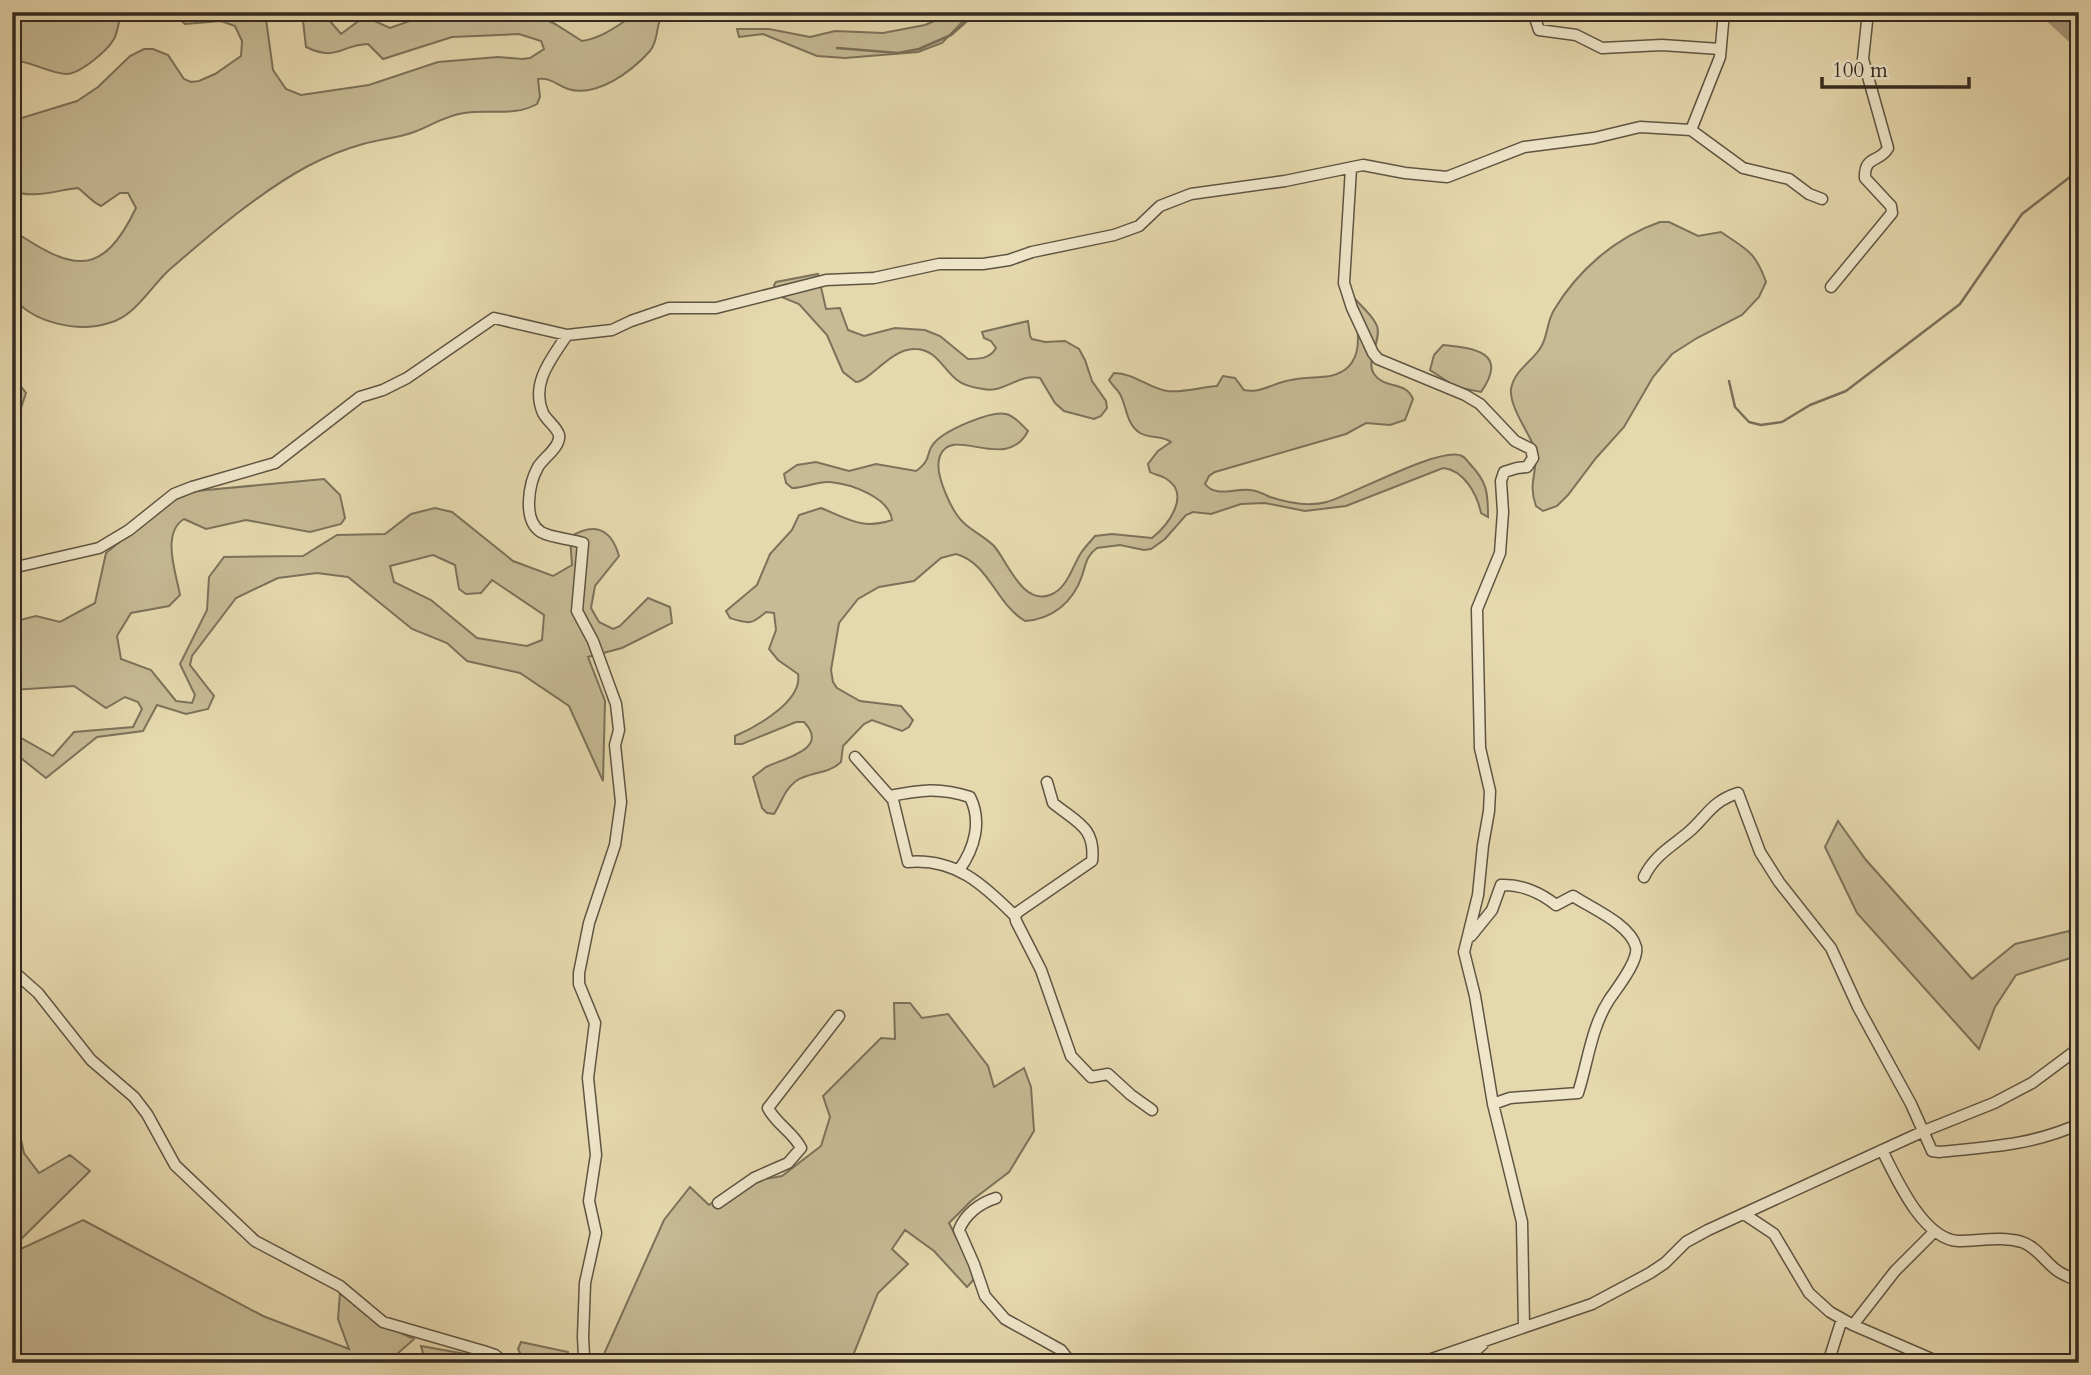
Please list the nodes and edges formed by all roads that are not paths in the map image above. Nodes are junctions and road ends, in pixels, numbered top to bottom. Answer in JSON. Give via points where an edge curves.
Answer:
{"nodes":[{"id":1,"x":1533,"y":12,"type":"edge"},
{"id":2,"x":1724,"y":12,"type":"edge"},
{"id":3,"x":1868,"y":12,"type":"edge"},
{"id":4,"x":1892,"y":12,"type":"edge"},
{"id":5,"x":1899,"y":12,"type":"edge"},
{"id":6,"x":1720,"y":49,"type":"junction"},
{"id":7,"x":1691,"y":130,"type":"junction"},
{"id":8,"x":1351,"y":168,"type":"junction"},
{"id":9,"x":1822,"y":199,"type":"dead end"},
{"id":10,"x":1832,"y":287,"type":"dead end"},
{"id":11,"x":567,"y":335,"type":"junction"},
{"id":12,"x":12,"y":568,"type":"edge"},
{"id":13,"x":855,"y":757,"type":"dead end"},
{"id":14,"x":1047,"y":782,"type":"dead end"},
{"id":15,"x":890,"y":796,"type":"junction"},
{"id":16,"x":960,"y":870,"type":"junction"},
{"id":17,"x":1644,"y":877,"type":"dead end"},
{"id":18,"x":1015,"y":916,"type":"junction"},
{"id":19,"x":1467,"y":942,"type":"junction"},
{"id":20,"x":12,"y":970,"type":"edge"},
{"id":21,"x":839,"y":1016,"type":"dead end"},
{"id":22,"x":2079,"y":1048,"type":"edge"},
{"id":23,"x":1493,"y":1104,"type":"junction"},
{"id":24,"x":1152,"y":1110,"type":"dead end"},
{"id":25,"x":2079,"y":1124,"type":"edge"},
{"id":26,"x":1924,"y":1131,"type":"junction"},
{"id":27,"x":1882,"y":1150,"type":"junction"},
{"id":28,"x":996,"y":1198,"type":"dead end"},
{"id":29,"x":718,"y":1203,"type":"dead end"},
{"id":30,"x":1744,"y":1214,"type":"junction"},
{"id":31,"x":1934,"y":1231,"type":"junction"},
{"id":32,"x":2078,"y":1278,"type":"edge"},
{"id":33,"x":1842,"y":1319,"type":"junction"},
{"id":34,"x":1853,"y":1325,"type":"junction"},
{"id":35,"x":1524,"y":1327,"type":"junction"},
{"id":36,"x":1485,"y":1342,"type":"junction"},
{"id":37,"x":505,"y":1363,"type":"edge"},
{"id":38,"x":587,"y":1363,"type":"edge"},
{"id":39,"x":1071,"y":1363,"type":"edge"},
{"id":40,"x":1420,"y":1363,"type":"edge"},
{"id":41,"x":1462,"y":1363,"type":"edge"},
{"id":42,"x":1828,"y":1363,"type":"edge"},
{"id":43,"x":1941,"y":1363,"type":"edge"}],
"edges":[{"from":1,"to":6,"type":"street","via":[[1539,30],[1576,36],[1602,48],[1662,45]]},
{"from":2,"to":6,"type":"street"},
{"from":3,"to":10,"type":"street","via":[[1863,60],[1888,148],[1869,161],[1865,178],[1892,213]]},
{"from":4,"to":5,"type":"street"},
{"from":6,"to":7,"type":"street"},
{"from":7,"to":8,"type":"street","via":[[1640,127],[1524,147],[1447,177],[1363,165]]},
{"from":7,"to":9,"type":"street","via":[[1743,168],[1789,179]]},
{"from":8,"to":11,"type":"street","via":[[1191,194],[1160,206],[1139,226],[1009,260],[939,264],[874,278],[826,280],[716,308],[669,309],[612,330]]},
{"from":8,"to":19,"type":"street","via":[[1344,284],[1373,353],[1480,404],[1515,441],[1531,449],[1533,458],[1527,467],[1504,472],[1500,553],[1477,609],[1480,748],[1490,791],[1478,895]]},
{"from":11,"to":12,"type":"street","via":[[494,317],[407,378],[360,397],[275,463],[174,494],[99,548]]},
{"from":11,"to":38,"type":"street","via":[[543,372],[538,396],[544,415],[559,435],[538,467],[529,508],[542,533],[583,543],[577,611],[616,704],[621,802],[615,845],[589,923],[579,973],[595,1023],[588,1078],[596,1155],[589,1201],[596,1233],[586,1283],[583,1337]]},
{"from":13,"to":15,"type":"street"},
{"from":14,"to":18,"type":"street","via":[[1053,803],[1091,837],[1092,861]]},
{"from":15,"to":16,"type":"street","via":[[908,862],[929,860]]},
{"from":15,"to":16,"type":"street","via":[[946,789],[970,797],[977,810],[975,837]]},
{"from":16,"to":18,"type":"street"},
{"from":17,"to":26,"type":"street","via":[[1655,858],[1692,829],[1712,806],[1738,793],[1760,852],[1830,948]]},
{"from":18,"to":24,"type":"street","via":[[1041,970],[1071,1056],[1091,1077],[1108,1074]]},
{"from":19,"to":23,"type":"street","via":[[1464,953]]},
{"from":19,"to":23,"type":"street","via":[[1492,910],[1501,885],[1511,884],[1556,905],[1573,896],[1612,920],[1636,946],[1620,986],[1604,1008],[1578,1093],[1510,1098]]},
{"from":20,"to":37,"type":"street","via":[[38,992],[91,1060],[134,1097],[175,1165],[255,1241],[340,1286],[383,1322],[495,1355]]},
{"from":21,"to":29,"type":"street","via":[[768,1108],[801,1148],[788,1163],[754,1178]]},
{"from":22,"to":26,"type":"street","via":[[2018,1091]]},
{"from":23,"to":35,"type":"street","via":[[1523,1231]]},
{"from":25,"to":26,"type":"street","via":[[2025,1143],[1934,1153]]},
{"from":26,"to":27,"type":"street"},
{"from":27,"to":30,"type":"street"},
{"from":27,"to":31,"type":"street","via":[[1904,1195]]},
{"from":28,"to":39,"type":"street","via":[[966,1216],[959,1230],[981,1289],[1005,1319],[1061,1350]]},
{"from":30,"to":33,"type":"street","via":[[1774,1234],[1809,1293]]},
{"from":30,"to":35,"type":"street","via":[[1686,1242],[1665,1263],[1619,1292]]},
{"from":31,"to":32,"type":"street","via":[[1960,1241],[1983,1238],[2024,1243],[2056,1269]]},
{"from":31,"to":34,"type":"street"},
{"from":33,"to":34,"type":"street"},
{"from":33,"to":42,"type":"street"},
{"from":34,"to":43,"type":"street"},
{"from":35,"to":36,"type":"street"},
{"from":36,"to":40,"type":"street"},
{"from":36,"to":41,"type":"street"}]}
